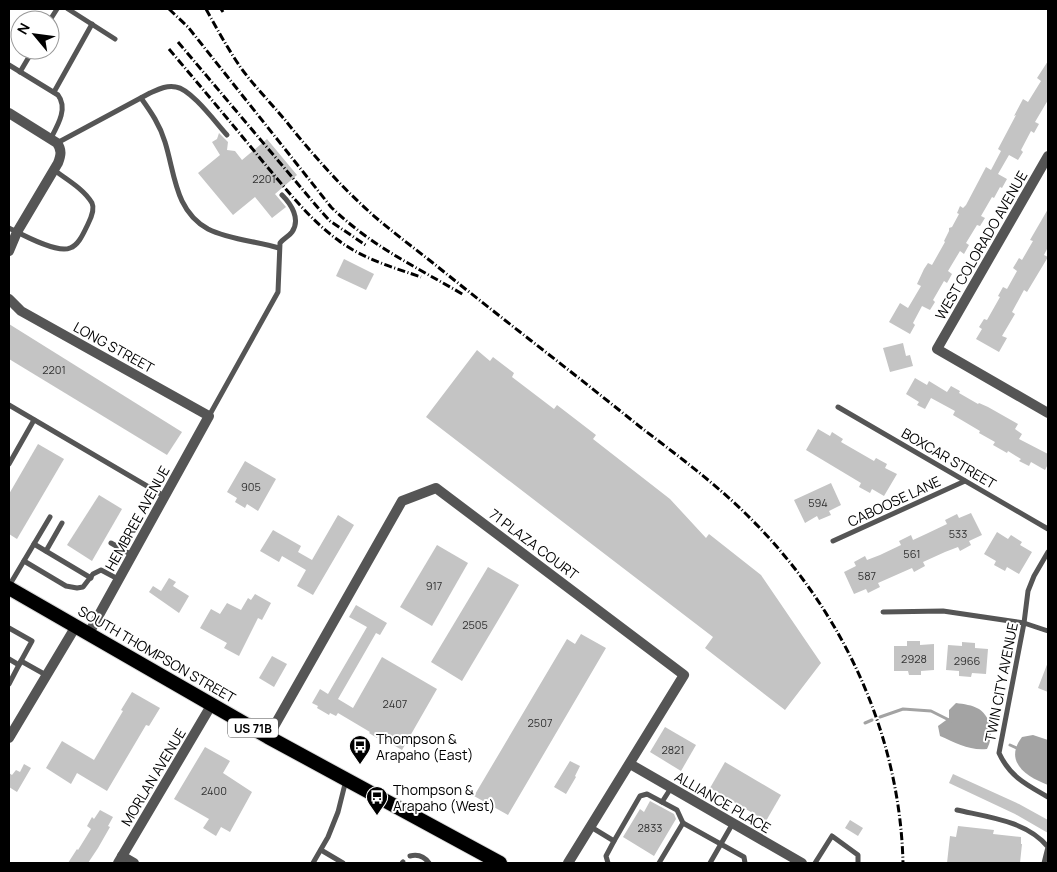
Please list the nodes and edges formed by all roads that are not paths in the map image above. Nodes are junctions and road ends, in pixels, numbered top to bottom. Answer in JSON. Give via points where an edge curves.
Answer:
{"nodes":[{"id":1,"x":68,"y":9,"type":"edge"},
{"id":2,"x":92,"y":24,"type":"junction"},
{"id":3,"x":115,"y":39,"type":"dead end"},
{"id":4,"x":27,"y":60,"type":"edge"},
{"id":5,"x":9,"y":65,"type":"edge"},
{"id":6,"x":20,"y":72,"type":"junction"},
{"id":7,"x":54,"y":92,"type":"junction"},
{"id":8,"x":142,"y":98,"type":"junction"},
{"id":9,"x":9,"y":113,"type":"edge"},
{"id":10,"x":227,"y":135,"type":"dead end"},
{"id":11,"x":54,"y":140,"type":"junction"},
{"id":12,"x":1048,"y":156,"type":"edge"},
{"id":13,"x":54,"y":170,"type":"junction"},
{"id":14,"x":282,"y":195,"type":"dead end"},
{"id":15,"x":13,"y":230,"type":"edge"},
{"id":16,"x":279,"y":248,"type":"junction"},
{"id":17,"x":9,"y":251,"type":"edge"},
{"id":18,"x":9,"y":299,"type":"edge"},
{"id":19,"x":9,"y":405,"type":"edge"},
{"id":20,"x":838,"y":407,"type":"dead end"},
{"id":21,"x":1048,"y":413,"type":"edge"},
{"id":22,"x":209,"y":416,"type":"junction"},
{"id":23,"x":34,"y":420,"type":"junction"},
{"id":24,"x":9,"y":464,"type":"edge"},
{"id":25,"x":965,"y":481,"type":"junction"},
{"id":26,"x":164,"y":496,"type":"junction"},
{"id":27,"x":50,"y":517,"type":"dead end"},
{"id":28,"x":62,"y":523,"type":"dead end"},
{"id":29,"x":1048,"y":529,"type":"edge"},
{"id":30,"x":833,"y":541,"type":"dead end"},
{"id":31,"x":111,"y":543,"type":"dead end"},
{"id":32,"x":34,"y":544,"type":"junction"},
{"id":33,"x":46,"y":551,"type":"junction"},
{"id":34,"x":1048,"y":552,"type":"edge"},
{"id":35,"x":132,"y":555,"type":"junction"},
{"id":36,"x":24,"y":561,"type":"junction"},
{"id":37,"x":91,"y":578,"type":"junction"},
{"id":38,"x":118,"y":580,"type":"junction"},
{"id":39,"x":9,"y":587,"type":"edge"},
{"id":40,"x":883,"y":612,"type":"dead end"},
{"id":41,"x":1024,"y":623,"type":"junction"},
{"id":42,"x":76,"y":626,"type":"junction"},
{"id":43,"x":9,"y":628,"type":"edge"},
{"id":44,"x":1048,"y":631,"type":"edge"},
{"id":45,"x":89,"y":633,"type":"junction"},
{"id":46,"x":9,"y":659,"type":"edge"},
{"id":47,"x":20,"y":663,"type":"junction"},
{"id":48,"x":46,"y":675,"type":"junction"},
{"id":49,"x":9,"y":684,"type":"edge"},
{"id":50,"x":212,"y":704,"type":"junction"},
{"id":51,"x":9,"y":738,"type":"edge"},
{"id":52,"x":268,"y":738,"type":"junction"},
{"id":53,"x":630,"y":764,"type":"junction"},
{"id":54,"x":346,"y":780,"type":"junction"},
{"id":55,"x":671,"y":788,"type":"junction"},
{"id":56,"x":1048,"y":797,"type":"edge"},
{"id":57,"x":662,"y":802,"type":"junction"},
{"id":58,"x":957,"y":810,"type":"dead end"},
{"id":59,"x":683,"y":823,"type":"junction"},
{"id":60,"x":733,"y":823,"type":"junction"},
{"id":61,"x":591,"y":827,"type":"junction"},
{"id":62,"x":614,"y":841,"type":"junction"},
{"id":63,"x":721,"y":845,"type":"junction"},
{"id":64,"x":321,"y":850,"type":"junction"},
{"id":65,"x":410,"y":856,"type":"dead end"},
{"id":66,"x":120,"y":860,"type":"edge"},
{"id":67,"x":134,"y":863,"type":"edge"},
{"id":68,"x":313,"y":863,"type":"edge"},
{"id":69,"x":343,"y":863,"type":"edge"},
{"id":70,"x":429,"y":863,"type":"edge"},
{"id":71,"x":500,"y":863,"type":"edge"},
{"id":72,"x":568,"y":863,"type":"edge"},
{"id":73,"x":608,"y":863,"type":"edge"},
{"id":74,"x":659,"y":863,"type":"edge"},
{"id":75,"x":710,"y":863,"type":"edge"},
{"id":76,"x":744,"y":863,"type":"edge"},
{"id":77,"x":802,"y":863,"type":"edge"},
{"id":78,"x":815,"y":863,"type":"edge"},
{"id":79,"x":858,"y":863,"type":"edge"},
{"id":80,"x":1044,"y":863,"type":"edge"}],
"edges":[{"from":1,"to":2,"type":"lane"},
{"from":2,"to":3,"type":"lane"},
{"from":2,"to":7,"type":"lane"},
{"from":4,"to":6,"type":"lane"},
{"from":5,"to":6,"type":"lane"},
{"from":6,"to":7,"type":"lane"},
{"from":7,"to":11,"type":"lane","via":[[61,98],[62,109]]},
{"from":8,"to":10,"type":"lane","via":[[165,87],[178,87],[187,92]]},
{"from":8,"to":11,"type":"lane"},
{"from":8,"to":16,"type":"lane","via":[[157,120],[178,191],[189,214],[209,229]]},
{"from":9,"to":11,"type":"street"},
{"from":11,"to":13,"type":"street","via":[[61,147]]},
{"from":12,"to":21,"type":"street","name":"WEST COLORADO AVENUE","via":[[937,349]]},
{"from":13,"to":15,"type":"street"},
{"from":13,"to":15,"type":"lane","via":[[82,191],[93,204],[90,221],[83,234],[76,244],[63,250]]},
{"from":14,"to":16,"type":"lane","via":[[290,202],[295,218],[292,232],[283,239]]},
{"from":15,"to":17,"type":"street"},
{"from":16,"to":22,"type":"lane","via":[[278,292]]},
{"from":18,"to":22,"type":"street","name":"LONG STREET","via":[[21,311]]},
{"from":19,"to":23,"type":"lane"},
{"from":20,"to":25,"type":"lane","name":"BOXCAR STREET"},
{"from":22,"to":26,"type":"street","name":"HEMBREE AVENUE"},
{"from":23,"to":24,"type":"lane"},
{"from":23,"to":26,"type":"lane"},
{"from":25,"to":29,"type":"lane","name":"BOXCAR STREET"},
{"from":25,"to":30,"type":"lane","name":"CABOOSE LANE"},
{"from":26,"to":35,"type":"street","name":"HEMBREE AVENUE"},
{"from":27,"to":32,"type":"lane"},
{"from":28,"to":33,"type":"lane"},
{"from":31,"to":35,"type":"lane"},
{"from":32,"to":33,"type":"lane"},
{"from":32,"to":36,"type":"lane"},
{"from":33,"to":37,"type":"lane"},
{"from":34,"to":41,"type":"lane","name":"TWIN CITY AVENUE","via":[[1028,591]]},
{"from":35,"to":38,"type":"street","name":"HEMBREE AVENUE"},
{"from":36,"to":37,"type":"lane","via":[[72,588],[83,587]]},
{"from":36,"to":39,"type":"lane"},
{"from":37,"to":38,"type":"lane","via":[[101,570]]},
{"from":38,"to":45,"type":"street","name":"HEMBREE AVENUE"},
{"from":39,"to":42,"type":"highway","name":"SOUTH THOMPSON STREET","number":"US 71B"},
{"from":40,"to":41,"type":"lane","via":[[943,611]]},
{"from":41,"to":44,"type":"lane"},
{"from":41,"to":56,"type":"lane","name":"TWIN CITY AVENUE","via":[[999,753],[1005,766],[1020,781]]},
{"from":42,"to":45,"type":"highway","name":"SOUTH THOMPSON STREET","number":"US 71B"},
{"from":42,"to":48,"type":"street"},
{"from":43,"to":47,"type":"lane","via":[[32,641]]},
{"from":45,"to":50,"type":"highway","name":"SOUTH THOMPSON STREET","number":"US 71B"},
{"from":46,"to":47,"type":"lane"},
{"from":47,"to":48,"type":"lane"},
{"from":47,"to":49,"type":"lane"},
{"from":48,"to":51,"type":"street"},
{"from":50,"to":52,"type":"highway","name":"SOUTH THOMPSON STREET","number":"US 71B"},
{"from":50,"to":66,"type":"street","name":"MORLAN AVENUE"},
{"from":52,"to":53,"type":"street","name":"71 PLAZA COURT","via":[[402,501],[436,488],[684,675]]},
{"from":52,"to":54,"type":"highway","name":"SOUTH THOMPSON STREET","number":"US 71B"},
{"from":53,"to":55,"type":"street","name":"ALLIANCE PLACE"},
{"from":53,"to":61,"type":"street","name":"71 PLAZA COURT"},
{"from":54,"to":64,"type":"lane","via":[[338,812]]},
{"from":54,"to":71,"type":"highway","name":"SOUTH THOMPSON STREET","number":"US 71B"},
{"from":55,"to":57,"type":"lane"},
{"from":55,"to":60,"type":"street","name":"ALLIANCE PLACE"},
{"from":57,"to":59,"type":"lane","via":[[677,810]]},
{"from":57,"to":62,"type":"lane","via":[[647,794],[640,796]]},
{"from":58,"to":80,"type":"lane","via":[[1010,822],[1040,837],[1048,846]]},
{"from":59,"to":63,"type":"lane"},
{"from":59,"to":74,"type":"lane"},
{"from":60,"to":63,"type":"lane"},
{"from":60,"to":77,"type":"street","name":"ALLIANCE PLACE"},
{"from":61,"to":62,"type":"lane"},
{"from":61,"to":72,"type":"street","name":"71 PLAZA COURT"},
{"from":62,"to":73,"type":"lane","via":[[606,856]]},
{"from":63,"to":75,"type":"lane"},
{"from":63,"to":76,"type":"lane","via":[[744,857]]},
{"from":64,"to":68,"type":"lane"},
{"from":64,"to":69,"type":"lane"},
{"from":65,"to":70,"type":"lane","via":[[420,856]]},
{"from":66,"to":67,"type":"street"},
{"from":78,"to":79,"type":"lane","via":[[832,836],[858,855]]}]}
